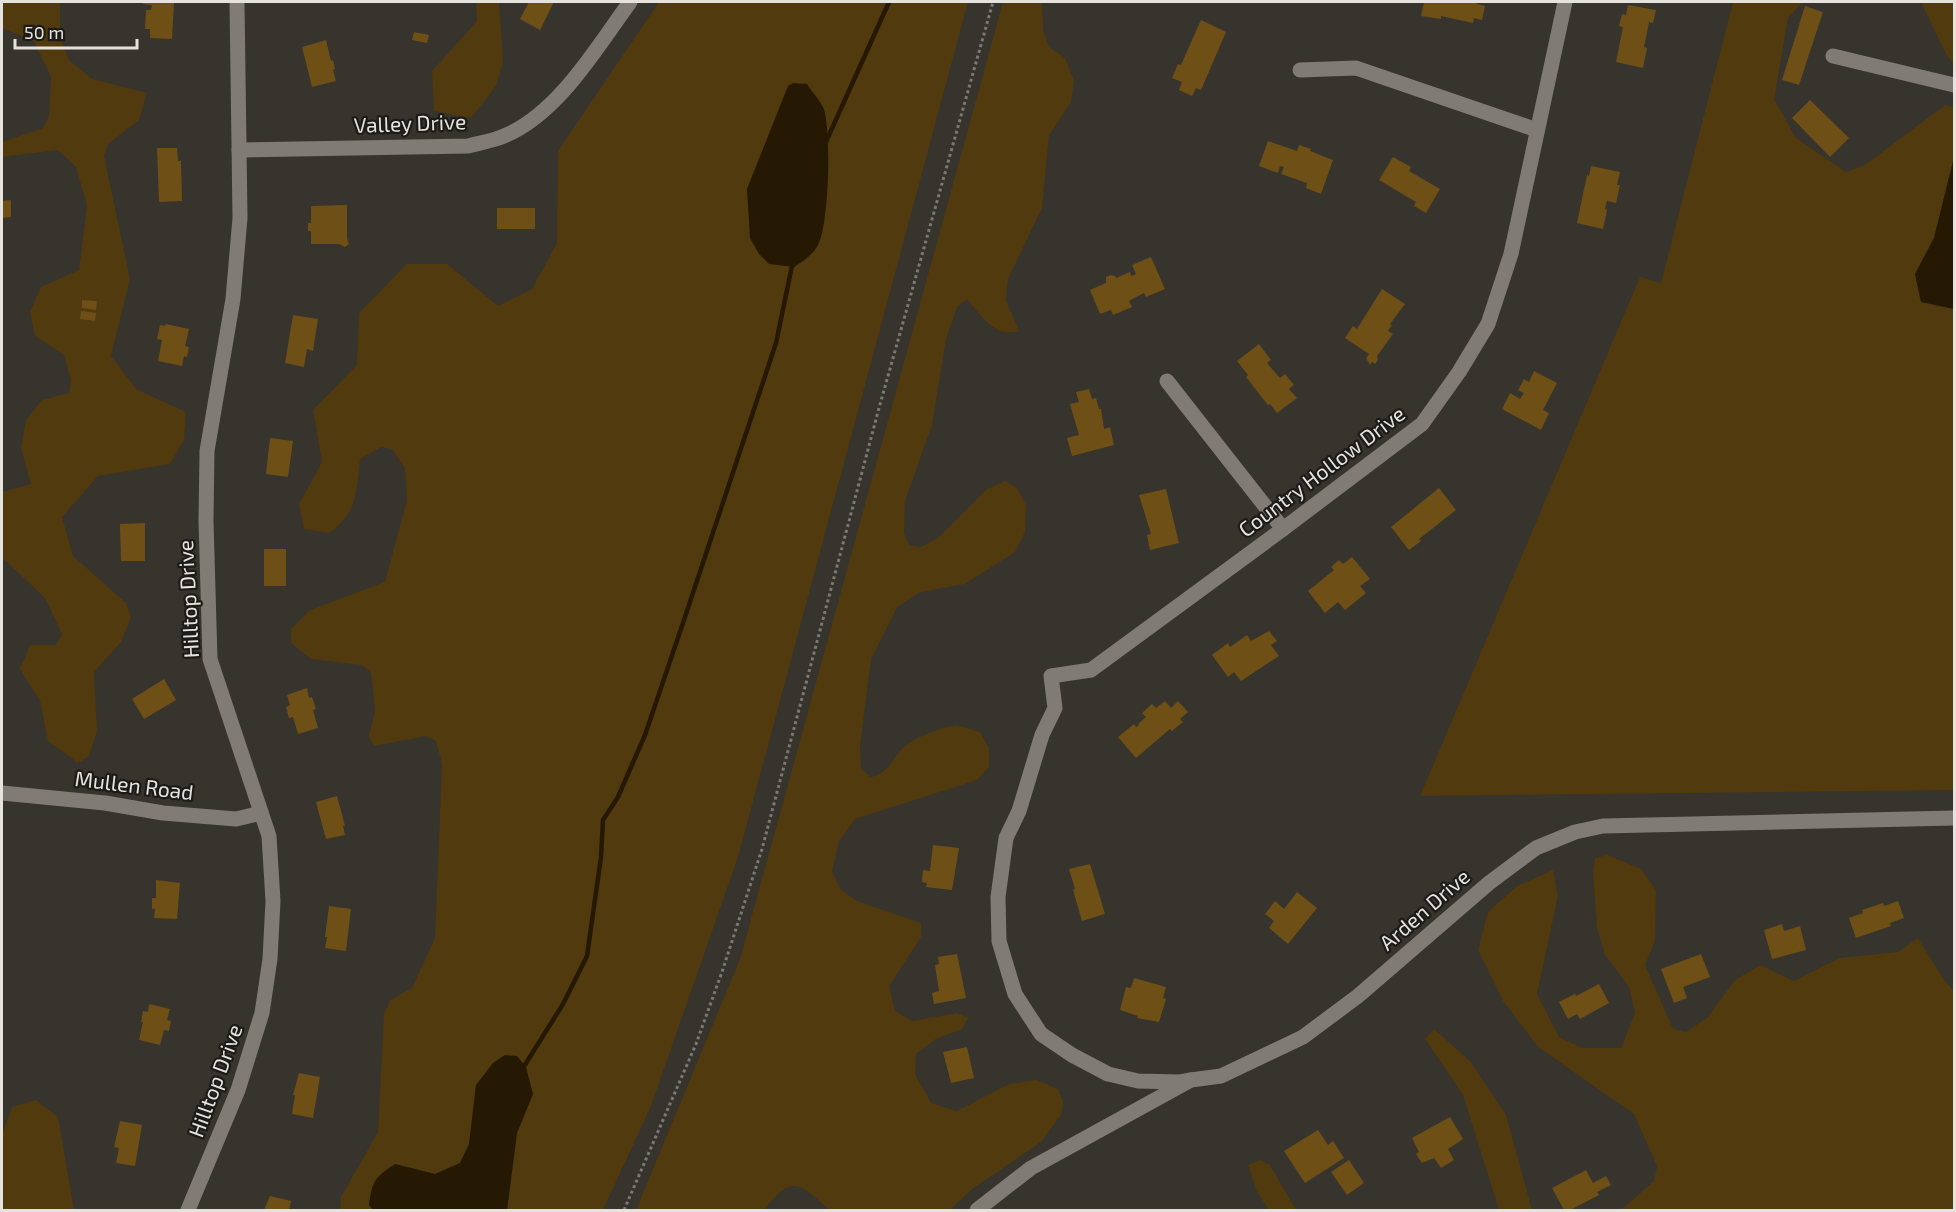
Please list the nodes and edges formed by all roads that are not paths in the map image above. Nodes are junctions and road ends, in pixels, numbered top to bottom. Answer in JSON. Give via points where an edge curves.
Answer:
{"nodes":[{"id":1,"x":237,"y":2,"type":"edge"},
{"id":2,"x":630,"y":2,"type":"edge"},
{"id":3,"x":1566,"y":2,"type":"edge"},
{"id":4,"x":1833,"y":56,"type":"dead end"},
{"id":5,"x":1300,"y":70,"type":"dead end"},
{"id":6,"x":1954,"y":85,"type":"edge"},
{"id":7,"x":1537,"y":130,"type":"junction"},
{"id":8,"x":238,"y":150,"type":"junction"},
{"id":9,"x":1167,"y":381,"type":"dead end"},
{"id":10,"x":1283,"y":529,"type":"junction"},
{"id":11,"x":2,"y":793,"type":"edge"},
{"id":12,"x":261,"y":813,"type":"junction"},
{"id":13,"x":1954,"y":818,"type":"edge"},
{"id":14,"x":1191,"y":1080,"type":"junction"},
{"id":15,"x":188,"y":1210,"type":"edge"},
{"id":16,"x":976,"y":1210,"type":"edge"}],
"edges":[{"from":1,"to":8,"type":"street","name":"Hilltop Drive"},
{"from":2,"to":8,"type":"street","name":"Valley Drive","via":[[568,88],[504,136],[468,146]]},
{"from":3,"to":7,"type":"street","name":"Country Hollow Drive"},
{"from":4,"to":6,"type":"street"},
{"from":5,"to":7,"type":"street","via":[[1356,68]]},
{"from":7,"to":10,"type":"street","name":"Country Hollow Drive","via":[[1511,254],[1488,324],[1459,372],[1422,424]]},
{"from":8,"to":12,"type":"street","name":"Hilltop Drive","via":[[240,218],[233,300],[207,451],[210,659]]},
{"from":9,"to":10,"type":"street"},
{"from":10,"to":14,"type":"street","name":"Country Hollow Drive","via":[[1091,670],[1051,676],[1055,708],[1006,838],[998,897],[999,941],[1015,994],[1041,1034],[1108,1074],[1138,1081]]},
{"from":11,"to":12,"type":"street","name":"Mullen Road","via":[[236,819]]},
{"from":12,"to":15,"type":"street","name":"Hilltop Drive","via":[[269,836],[273,902],[262,1013],[238,1090]]},
{"from":13,"to":14,"type":"street","name":"Arden Drive","via":[[1603,826],[1575,832],[1536,848],[1489,883],[1358,996],[1303,1036],[1221,1076]]},
{"from":14,"to":16,"type":"street","name":"Arden Drive","via":[[1031,1167]]}]}
